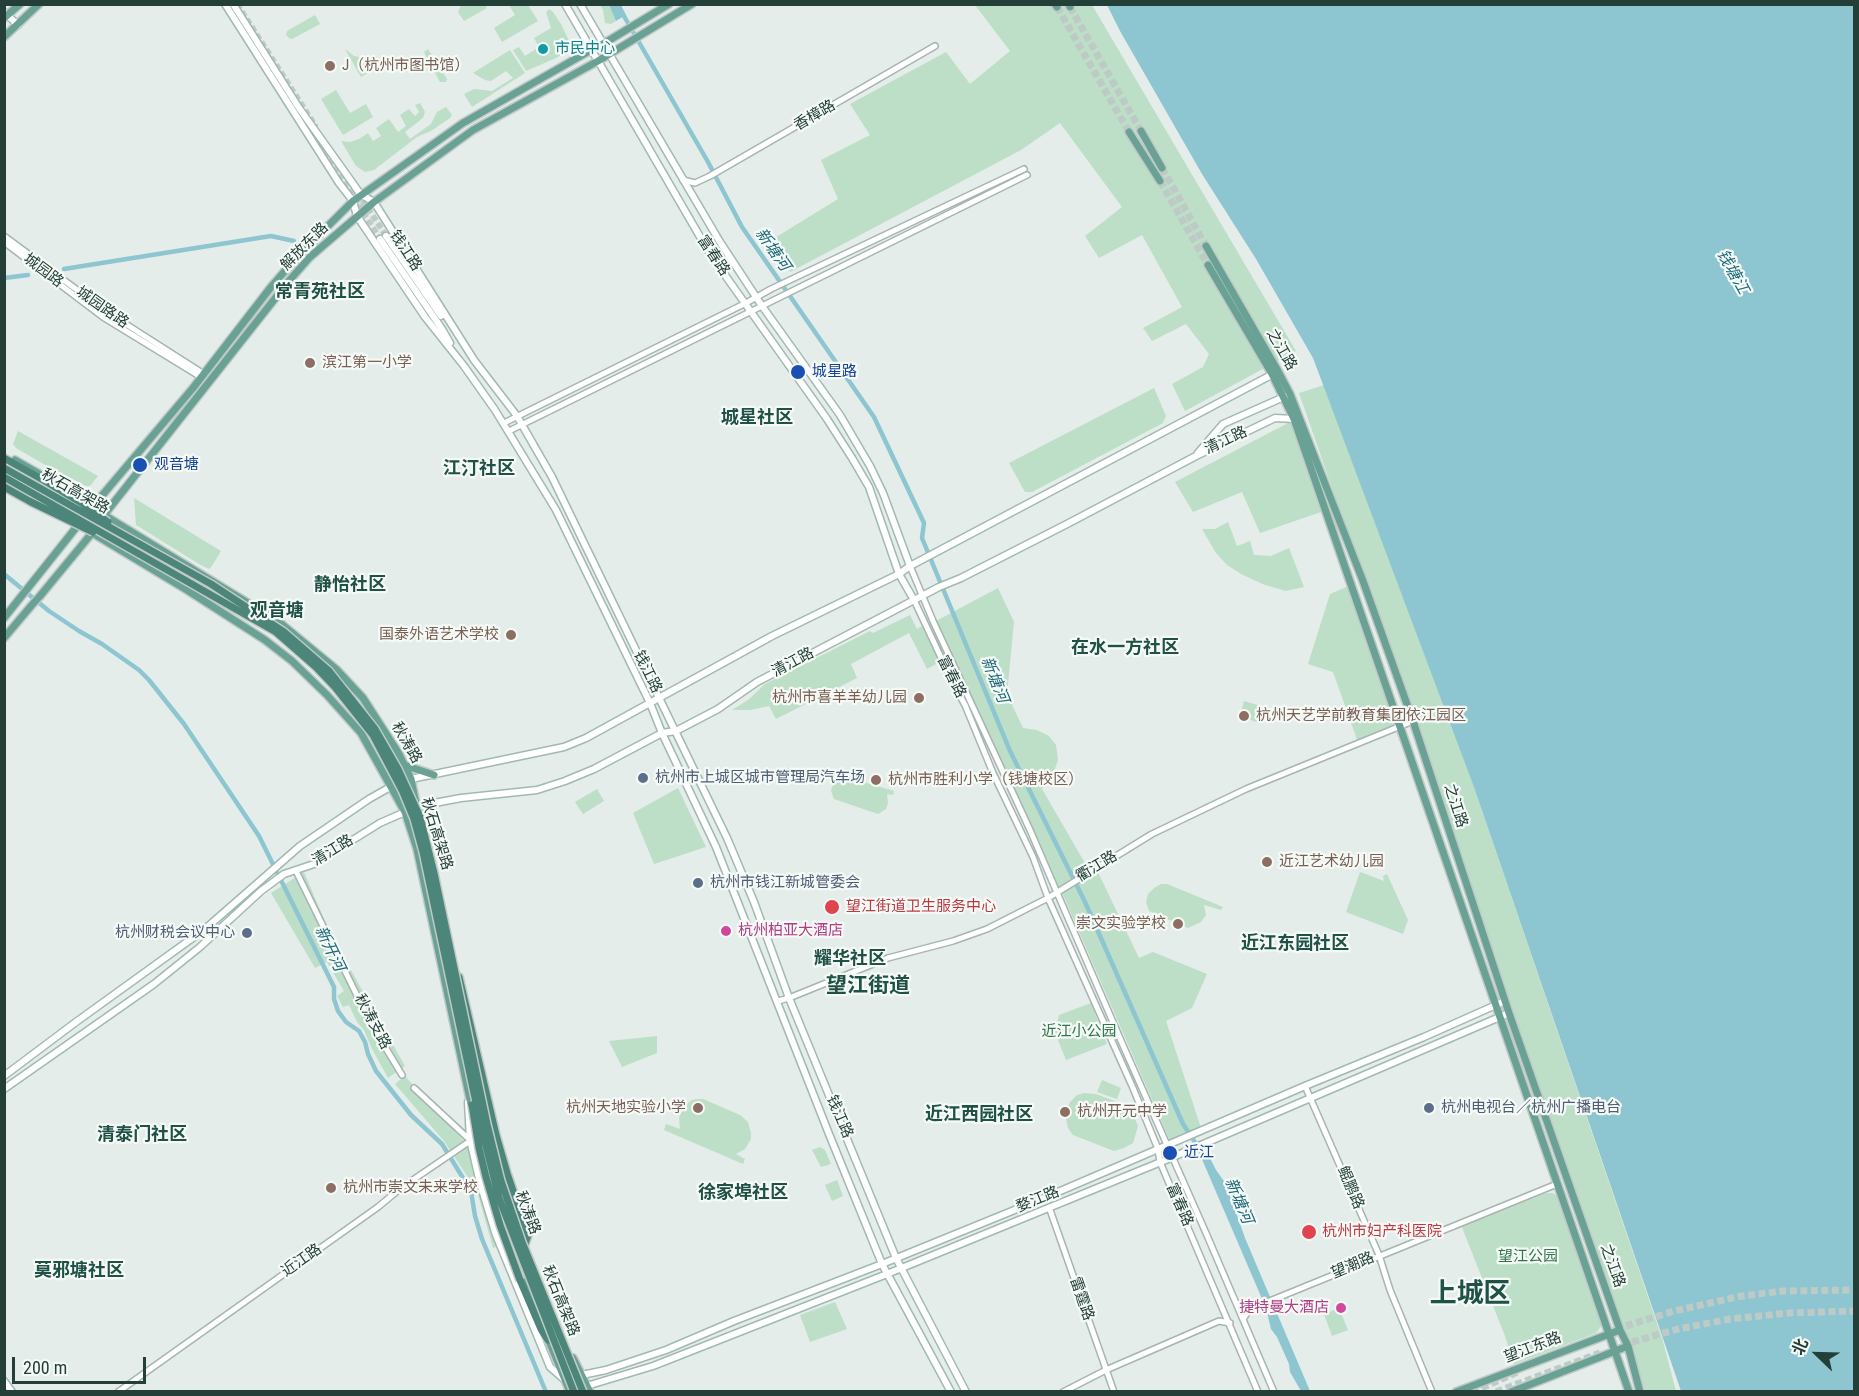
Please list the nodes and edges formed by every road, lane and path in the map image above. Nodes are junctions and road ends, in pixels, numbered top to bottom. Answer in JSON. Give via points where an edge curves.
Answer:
{"nodes":[{"id":1,"x":20,"y":4,"type":"edge"},
{"id":2,"x":39,"y":4,"type":"edge"},
{"id":3,"x":225,"y":4,"type":"edge"},
{"id":4,"x":232,"y":4,"type":"edge"},
{"id":5,"x":565,"y":4,"type":"edge"},
{"id":6,"x":580,"y":4,"type":"edge"},
{"id":7,"x":669,"y":4,"type":"edge"},
{"id":8,"x":692,"y":4,"type":"edge"},
{"id":9,"x":5,"y":15,"type":"edge"},
{"id":10,"x":18,"y":25,"type":"junction"},
{"id":11,"x":5,"y":36,"type":"edge"},
{"id":12,"x":603,"y":44,"type":"junction"},
{"id":13,"x":935,"y":46,"type":"dead end"},
{"id":14,"x":591,"y":50,"type":"junction"},
{"id":15,"x":608,"y":55,"type":"junction"},
{"id":16,"x":598,"y":61,"type":"junction"},
{"id":17,"x":1141,"y":131,"type":"tunnel mouth"},
{"id":18,"x":1129,"y":132,"type":"tunnel mouth"},
{"id":19,"x":1162,"y":168,"type":"tunnel mouth"},
{"id":20,"x":1024,"y":169,"type":"dead end"},
{"id":21,"x":1027,"y":176,"type":"dead end"},
{"id":22,"x":683,"y":180,"type":"junction"},
{"id":23,"x":1160,"y":181,"type":"tunnel mouth"},
{"id":24,"x":695,"y":183,"type":"junction"},
{"id":25,"x":360,"y":194,"type":"junction"},
{"id":26,"x":693,"y":198,"type":"junction"},
{"id":27,"x":353,"y":201,"type":"junction"},
{"id":28,"x":374,"y":202,"type":"junction"},
{"id":29,"x":357,"y":216,"type":"junction"},
{"id":30,"x":4,"y":236,"type":"edge"},
{"id":31,"x":4,"y":242,"type":"edge"},
{"id":32,"x":1206,"y":246,"type":"tunnel mouth"},
{"id":33,"x":1208,"y":265,"type":"tunnel mouth"},
{"id":34,"x":757,"y":297,"type":"junction"},
{"id":35,"x":746,"y":303,"type":"junction"},
{"id":36,"x":762,"y":306,"type":"junction"},
{"id":37,"x":752,"y":311,"type":"junction"},
{"id":38,"x":474,"y":360,"type":"junction"},
{"id":39,"x":464,"y":366,"type":"junction"},
{"id":40,"x":1275,"y":373,"type":"junction"},
{"id":41,"x":203,"y":376,"type":"junction"},
{"id":42,"x":1287,"y":396,"type":"junction"},
{"id":43,"x":517,"y":416,"type":"junction"},
{"id":44,"x":1294,"y":419,"type":"junction"},
{"id":45,"x":504,"y":423,"type":"junction"},
{"id":46,"x":522,"y":424,"type":"junction"},
{"id":47,"x":509,"y":431,"type":"junction"},
{"id":48,"x":4,"y":456,"type":"edge"},
{"id":49,"x":1196,"y":456,"type":"junction"},
{"id":50,"x":4,"y":468,"type":"edge"},
{"id":51,"x":4,"y":477,"type":"edge"},
{"id":52,"x":4,"y":482,"type":"edge"},
{"id":53,"x":4,"y":487,"type":"edge"},
{"id":54,"x":94,"y":505,"type":"junction"},
{"id":55,"x":104,"y":515,"type":"junction"},
{"id":56,"x":79,"y":525,"type":"junction"},
{"id":57,"x":92,"y":533,"type":"junction"},
{"id":58,"x":132,"y":539,"type":"junction"},
{"id":59,"x":129,"y":549,"type":"junction"},
{"id":60,"x":910,"y":566,"type":"junction"},
{"id":61,"x":899,"y":574,"type":"junction"},
{"id":62,"x":923,"y":596,"type":"junction"},
{"id":63,"x":914,"y":600,"type":"junction"},
{"id":64,"x":4,"y":618,"type":"edge"},
{"id":65,"x":4,"y":638,"type":"edge"},
{"id":66,"x":659,"y":698,"type":"junction"},
{"id":67,"x":650,"y":703,"type":"junction"},
{"id":68,"x":1413,"y":721,"type":"junction"},
{"id":69,"x":1398,"y":726,"type":"junction"},
{"id":70,"x":676,"y":730,"type":"junction"},
{"id":71,"x":662,"y":733,"type":"junction"},
{"id":72,"x":404,"y":765,"type":"junction"},
{"id":73,"x":434,"y":775,"type":"junction"},
{"id":74,"x":411,"y":779,"type":"junction"},
{"id":75,"x":392,"y":786,"type":"junction"},
{"id":76,"x":416,"y":809,"type":"junction"},
{"id":77,"x":405,"y":812,"type":"junction"},
{"id":78,"x":296,"y":871,"type":"junction"},
{"id":79,"x":258,"y":889,"type":"junction"},
{"id":80,"x":1056,"y":892,"type":"junction"},
{"id":81,"x":1048,"y":898,"type":"junction"},
{"id":82,"x":442,"y":908,"type":"junction"},
{"id":83,"x":443,"y":946,"type":"junction"},
{"id":84,"x":789,"y":998,"type":"junction"},
{"id":85,"x":778,"y":1001,"type":"junction"},
{"id":86,"x":1505,"y":1001,"type":"junction"},
{"id":87,"x":1495,"y":1006,"type":"junction"},
{"id":88,"x":1509,"y":1013,"type":"junction"},
{"id":89,"x":1499,"y":1017,"type":"junction"},
{"id":90,"x":402,"y":1075,"type":"dead end"},
{"id":91,"x":4,"y":1076,"type":"edge"},
{"id":92,"x":467,"y":1084,"type":"junction"},
{"id":93,"x":1305,"y":1086,"type":"junction"},
{"id":94,"x":414,"y":1088,"type":"dead end"},
{"id":95,"x":4,"y":1089,"type":"edge"},
{"id":96,"x":1311,"y":1099,"type":"junction"},
{"id":97,"x":488,"y":1135,"type":"junction"},
{"id":98,"x":479,"y":1138,"type":"junction"},
{"id":99,"x":470,"y":1140,"type":"junction"},
{"id":100,"x":1167,"y":1145,"type":"junction"},
{"id":101,"x":1158,"y":1149,"type":"junction"},
{"id":102,"x":1173,"y":1157,"type":"junction"},
{"id":103,"x":1160,"y":1162,"type":"junction"},
{"id":104,"x":1557,"y":1184,"type":"junction"},
{"id":105,"x":1049,"y":1207,"type":"junction"},
{"id":106,"x":525,"y":1244,"type":"junction"},
{"id":107,"x":1379,"y":1256,"type":"junction"},
{"id":108,"x":896,"y":1258,"type":"junction"},
{"id":109,"x":882,"y":1264,"type":"junction"},
{"id":110,"x":900,"y":1268,"type":"junction"},
{"id":111,"x":887,"y":1274,"type":"junction"},
{"id":112,"x":1237,"y":1306,"type":"junction"},
{"id":113,"x":1252,"y":1308,"type":"junction"},
{"id":114,"x":1225,"y":1311,"type":"junction"},
{"id":115,"x":1243,"y":1319,"type":"junction"},
{"id":116,"x":1219,"y":1322,"type":"junction"},
{"id":117,"x":1230,"y":1323,"type":"junction"},
{"id":118,"x":1620,"y":1330,"type":"junction"},
{"id":119,"x":1610,"y":1336,"type":"junction"},
{"id":120,"x":548,"y":1340,"type":"junction"},
{"id":121,"x":1628,"y":1346,"type":"junction"},
{"id":122,"x":1616,"y":1351,"type":"junction"},
{"id":123,"x":1106,"y":1370,"type":"junction"},
{"id":124,"x":581,"y":1375,"type":"junction"},
{"id":125,"x":564,"y":1380,"type":"junction"},
{"id":126,"x":4,"y":1381,"type":"edge"},
{"id":127,"x":587,"y":1390,"type":"edge"},
{"id":128,"x":571,"y":1391,"type":"edge"},
{"id":129,"x":12,"y":1392,"type":"edge"},
{"id":130,"x":118,"y":1392,"type":"edge"},
{"id":131,"x":951,"y":1392,"type":"edge"},
{"id":132,"x":966,"y":1392,"type":"edge"},
{"id":133,"x":1063,"y":1392,"type":"edge"},
{"id":134,"x":1114,"y":1392,"type":"edge"},
{"id":135,"x":1258,"y":1392,"type":"edge"},
{"id":136,"x":1274,"y":1392,"type":"edge"},
{"id":137,"x":1432,"y":1392,"type":"edge"},
{"id":138,"x":1455,"y":1392,"type":"edge"},
{"id":139,"x":1512,"y":1392,"type":"edge"},
{"id":140,"x":1629,"y":1392,"type":"edge"},
{"id":141,"x":1640,"y":1392,"type":"edge"}],
"edges":[{"from":1,"to":9,"type":"main road"},
{"from":2,"to":10,"type":"main road"},
{"from":3,"to":27,"type":"main road","name":"钱江路"},
{"from":4,"to":25,"type":"main road","name":"钱江路"},
{"from":5,"to":14,"type":"main road","name":"富春路"},
{"from":6,"to":12,"type":"main road","name":"富春路"},
{"from":7,"to":12,"type":"main road","name":"解放东路"},
{"from":8,"to":15,"type":"main road","name":"解放东路"},
{"from":9,"to":10,"type":"main road"},
{"from":10,"to":11,"type":"main road"},
{"from":12,"to":14,"type":"main road","name":"解放东路"},
{"from":12,"to":15,"type":"main road","name":"富春路"},
{"from":13,"to":24,"type":"street","name":"香樟路"},
{"from":14,"to":16,"type":"main road","name":"富春路"},
{"from":14,"to":25,"type":"main road","name":"解放东路","via":[[463,123]]},
{"from":15,"to":16,"type":"main road","name":"解放东路"},
{"from":15,"to":22,"type":"main road","name":"富春路"},
{"from":16,"to":28,"type":"main road","name":"解放东路","via":[[473,130]]},
{"from":16,"to":35,"type":"main road","name":"富春路","via":[[710,254]]},
{"from":17,"to":19,"type":"main road"},
{"from":18,"to":23,"type":"main road"},
{"from":20,"to":34,"type":"street"},
{"from":21,"to":36,"type":"street"},
{"from":22,"to":24,"type":"street"},
{"from":22,"to":26,"type":"main road","name":"富春路"},
{"from":24,"to":26,"type":"street"},
{"from":25,"to":27,"type":"main road","name":"解放东路"},
{"from":25,"to":28,"type":"main road","name":"钱江路"},
{"from":26,"to":34,"type":"main road","name":"富春路"},
{"from":27,"to":29,"type":"main road","name":"钱江路"},
{"from":27,"to":41,"type":"main road","name":"解放东路","via":[[271,287]]},
{"from":28,"to":29,"type":"main road","name":"解放东路"},
{"from":28,"to":38,"type":"main road","name":"钱江路"},
{"from":29,"to":39,"type":"main road","name":"钱江路","via":[[425,317]]},
{"from":29,"to":55,"type":"main road","name":"解放东路","via":[[288,282]]},
{"from":30,"to":41,"type":"street","name":"城园路路","via":[[100,308]]},
{"from":31,"to":41,"type":"street","name":"城园路","via":[[103,317]]},
{"from":32,"to":40,"type":"main road","name":"之江路"},
{"from":33,"to":40,"type":"main road","name":"之江路"},
{"from":34,"to":35,"type":"street"},
{"from":34,"to":36,"type":"main road","name":"富春路"},
{"from":35,"to":37,"type":"main road","name":"富春路"},
{"from":35,"to":43,"type":"street"},
{"from":36,"to":37,"type":"street"},
{"from":36,"to":60,"type":"main road","name":"富春路","via":[[840,415],[870,466]]},
{"from":37,"to":46,"type":"street"},
{"from":37,"to":61,"type":"main road","name":"富春路","via":[[869,487]]},
{"from":38,"to":39,"type":"main road","via":[[383,238]]},
{"from":38,"to":43,"type":"main road","name":"钱江路"},
{"from":39,"to":45,"type":"main road","name":"钱江路"},
{"from":40,"to":42,"type":"main road","name":"之江路"},
{"from":40,"to":60,"type":"main road"},
{"from":41,"to":54,"type":"main road","name":"解放东路"},
{"from":42,"to":44,"type":"main road","name":"之江路"},
{"from":42,"to":49,"type":"main road","via":[[1223,424]]},
{"from":42,"to":68,"type":"main road","name":"之江路","via":[[1363,581]]},
{"from":43,"to":45,"type":"street"},
{"from":43,"to":46,"type":"main road","name":"钱江路"},
{"from":44,"to":49,"type":"main road","name":"清江路","via":[[1275,418]]},
{"from":44,"to":69,"type":"main road","name":"之江路"},
{"from":45,"to":47,"type":"main road","name":"钱江路"},
{"from":46,"to":47,"type":"street"},
{"from":46,"to":66,"type":"main road","name":"钱江路","via":[[552,477]]},
{"from":47,"to":67,"type":"main road","name":"钱江路","via":[[556,510]]},
{"from":48,"to":54,"type":"main road","name":"秋涛路"},
{"from":48,"to":58,"type":"highway","bridge":true},
{"from":49,"to":62,"type":"main road","name":"清江路"},
{"from":50,"to":58,"type":"highway","name":"秋石高架路","bridge":true},
{"from":51,"to":59,"type":"highway","name":"秋石高架路","bridge":true},
{"from":52,"to":56,"type":"main road","name":"秋涛路"},
{"from":53,"to":59,"type":"highway","bridge":true},
{"from":54,"to":55,"type":"main road","name":"秋涛路"},
{"from":54,"to":56,"type":"main road","name":"解放东路"},
{"from":55,"to":57,"type":"main road","name":"解放东路"},
{"from":55,"to":72,"type":"main road","name":"秋涛路","via":[[279,622],[336,669],[363,698]]},
{"from":56,"to":57,"type":"main road","name":"秋涛路"},
{"from":56,"to":64,"type":"main road","name":"解放东路"},
{"from":57,"to":65,"type":"main road","name":"解放东路","bridge":true},
{"from":57,"to":75,"type":"main road","name":"秋涛路","via":[[266,640],[292,661],[361,733]]},
{"from":58,"to":82,"type":"highway","name":"秋石高架路","bridge":true,"via":[[284,632],[329,670],[375,729],[398,769],[420,817]]},
{"from":59,"to":83,"type":"highway","name":"秋石高架路","bridge":true,"via":[[276,632],[316,667],[355,712],[388,762],[414,819]]},
{"from":60,"to":61,"type":"main road"},
{"from":60,"to":62,"type":"street","name":"富春路"},
{"from":61,"to":63,"type":"main road","name":"富春路"},
{"from":61,"to":66,"type":"main road","via":[[772,636]]},
{"from":62,"to":63,"type":"main road","name":"清江路"},
{"from":62,"to":80,"type":"street","name":"富春路"},
{"from":63,"to":70,"type":"main road","name":"清江路","via":[[757,682],[718,709]]},
{"from":63,"to":81,"type":"street","name":"富春路","via":[[965,705]]},
{"from":66,"to":67,"type":"main road"},
{"from":66,"to":70,"type":"main road","name":"钱江路"},
{"from":67,"to":71,"type":"main road","name":"钱江路"},
{"from":67,"to":73,"type":"main road","via":[[564,747]]},
{"from":68,"to":69,"type":"street","name":"衢江路"},
{"from":68,"to":86,"type":"main road","name":"之江路"},
{"from":69,"to":80,"type":"street","name":"衢江路","via":[[1246,789],[1152,834]]},
{"from":69,"to":87,"type":"main road","name":"之江路"},
{"from":70,"to":71,"type":"main road","name":"清江路"},
{"from":70,"to":84,"type":"main road","name":"钱江路","via":[[754,902]]},
{"from":71,"to":76,"type":"main road","name":"清江路","via":[[594,769],[537,790],[461,798]]},
{"from":71,"to":85,"type":"main road","name":"钱江路","via":[[716,847]]},
{"from":72,"to":73,"type":"main road"},
{"from":72,"to":74,"type":"main road","name":"秋涛路"},
{"from":73,"to":74,"type":"main road"},
{"from":74,"to":75,"type":"main road"},
{"from":74,"to":76,"type":"main road","name":"秋涛路"},
{"from":75,"to":77,"type":"main road","name":"秋涛路"},
{"from":75,"to":79,"type":"main road","via":[[300,846]]},
{"from":76,"to":77,"type":"main road","name":"清江路"},
{"from":76,"to":97,"type":"main road","name":"秋涛路","via":[[437,877],[447,946]]},
{"from":77,"to":78,"type":"main road","name":"清江路"},
{"from":77,"to":92,"type":"main road","name":"秋涛路","via":[[423,872]]},
{"from":78,"to":79,"type":"main road","name":"清江路"},
{"from":78,"to":90,"type":"street","name":"秋涛支路","via":[[370,1022]]},
{"from":79,"to":91,"type":"main road"},
{"from":79,"to":95,"type":"main road","via":[[200,947],[154,984]]},
{"from":80,"to":81,"type":"street","name":"衢江路"},
{"from":80,"to":100,"type":"street","name":"富春路"},
{"from":81,"to":84,"type":"street","name":"衢江路","via":[[987,929],[888,958]]},
{"from":81,"to":101,"type":"street","name":"富春路"},
{"from":82,"to":106,"type":"highway","bridge":true,"via":[[496,1135],[528,1235]]},
{"from":82,"to":127,"type":"highway","name":"秋石高架路","bridge":true,"via":[[501,1181],[522,1242]]},
{"from":83,"to":120,"type":"highway","bridge":true,"via":[[445,975],[481,1160],[520,1280]]},
{"from":83,"to":128,"type":"highway","name":"秋石高架路","bridge":true,"via":[[499,1198]]},
{"from":84,"to":85,"type":"street","name":"衢江路"},
{"from":84,"to":108,"type":"main road","name":"钱江路"},
{"from":85,"to":109,"type":"main road","name":"钱江路"},
{"from":86,"to":87,"type":"main road","name":"婺江路"},
{"from":86,"to":88,"type":"main road","name":"之江路"},
{"from":87,"to":89,"type":"main road","name":"之江路"},
{"from":87,"to":93,"type":"main road","name":"婺江路"},
{"from":88,"to":89,"type":"main road","name":"婺江路"},
{"from":88,"to":118,"type":"main road","name":"之江路"},
{"from":89,"to":96,"type":"main road","name":"婺江路"},
{"from":89,"to":104,"type":"main road","name":"之江路"},
{"from":92,"to":98,"type":"main road","name":"秋涛路"},
{"from":92,"to":99,"type":"main road"},
{"from":93,"to":96,"type":"street","name":"鲲鹏路"},
{"from":93,"to":100,"type":"main road","name":"婺江路"},
{"from":94,"to":99,"type":"street"},
{"from":96,"to":102,"type":"main road","name":"婺江路"},
{"from":96,"to":107,"type":"street","name":"鲲鹏路"},
{"from":97,"to":98,"type":"street","name":"近江路"},
{"from":97,"to":106,"type":"main road","name":"秋涛路"},
{"from":98,"to":99,"type":"street","name":"近江路"},
{"from":98,"to":120,"type":"main road","name":"秋涛路","via":[[497,1205]]},
{"from":99,"to":125,"type":"main road","via":[[502,1250],[550,1367]]},
{"from":99,"to":130,"type":"street","name":"近江路"},
{"from":100,"to":101,"type":"main road","name":"婺江路"},
{"from":100,"to":102,"type":"street","name":"富春路"},
{"from":101,"to":103,"type":"street","name":"富春路"},
{"from":101,"to":108,"type":"main road","name":"婺江路"},
{"from":102,"to":103,"type":"main road","name":"婺江路"},
{"from":102,"to":112,"type":"street","name":"富春路"},
{"from":103,"to":105,"type":"main road","name":"婺江路"},
{"from":103,"to":114,"type":"street","name":"富春路"},
{"from":104,"to":107,"type":"street","name":"望潮路"},
{"from":104,"to":119,"type":"main road","name":"之江路"},
{"from":105,"to":110,"type":"main road","name":"婺江路"},
{"from":105,"to":123,"type":"street","name":"雷霆路"},
{"from":106,"to":124,"type":"main road","name":"秋涛路"},
{"from":107,"to":113,"type":"street","name":"望潮路"},
{"from":107,"to":137,"type":"street","name":"鲲鹏路"},
{"from":108,"to":109,"type":"main road","name":"婺江路"},
{"from":108,"to":110,"type":"main road","name":"钱江路"},
{"from":109,"to":111,"type":"main road","name":"钱江路"},
{"from":109,"to":124,"type":"main road","name":"婺江路","via":[[666,1350]]},
{"from":110,"to":111,"type":"main road","name":"婺江路"},
{"from":110,"to":132,"type":"main road","name":"钱江路"},
{"from":111,"to":127,"type":"main road","name":"婺江路"},
{"from":111,"to":131,"type":"main road","name":"钱江路"},
{"from":112,"to":113,"type":"street"},
{"from":112,"to":115,"type":"street","name":"富春路"},
{"from":113,"to":115,"type":"street"},
{"from":114,"to":116,"type":"street"},
{"from":114,"to":117,"type":"street","name":"富春路"},
{"from":115,"to":136,"type":"street","name":"富春路"},
{"from":116,"to":117,"type":"street"},
{"from":116,"to":123,"type":"street"},
{"from":117,"to":135,"type":"street","name":"富春路"},
{"from":118,"to":119,"type":"main road","name":"望江东路"},
{"from":118,"to":121,"type":"main road","name":"之江路"},
{"from":119,"to":122,"type":"main road","name":"之江路"},
{"from":119,"to":138,"type":"main road","name":"望江东路"},
{"from":120,"to":125,"type":"main road","name":"秋涛路"},
{"from":121,"to":122,"type":"main road"},
{"from":121,"to":141,"type":"main road","name":"之江路"},
{"from":122,"to":139,"type":"main road"},
{"from":122,"to":140,"type":"main road","name":"之江路"},
{"from":123,"to":133,"type":"street"},
{"from":123,"to":134,"type":"street","name":"雷霆路"},
{"from":124,"to":125,"type":"main road","name":"婺江路"},
{"from":124,"to":127,"type":"main road","name":"秋涛路"},
{"from":125,"to":128,"type":"main road","name":"秋涛路"},
{"from":126,"to":129,"type":"main road"},
{"from":127,"to":128,"type":"main road","name":"婺江路"}]}
